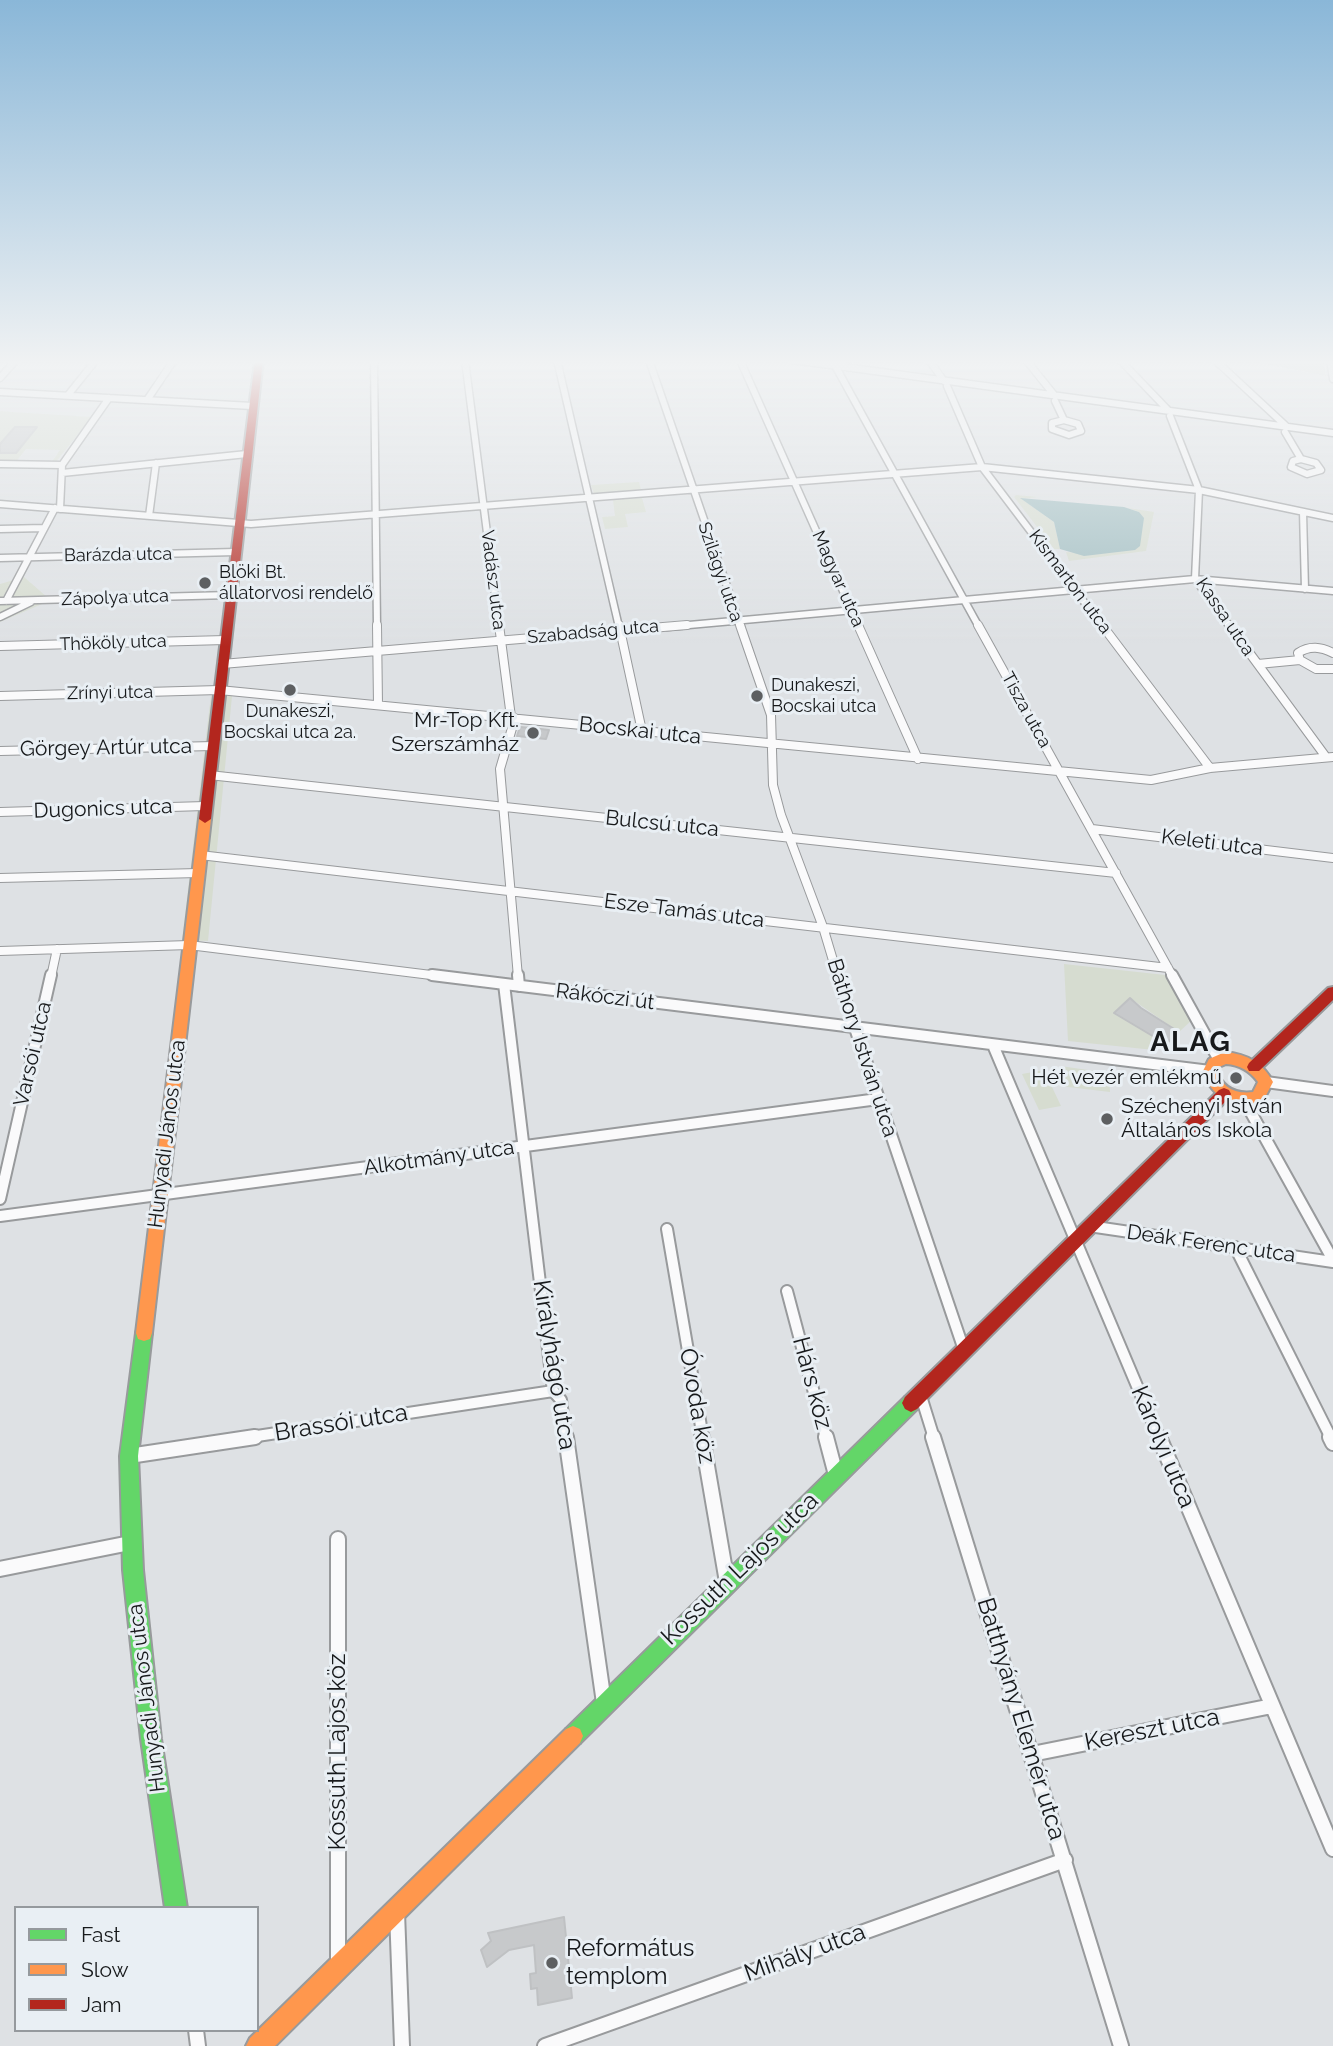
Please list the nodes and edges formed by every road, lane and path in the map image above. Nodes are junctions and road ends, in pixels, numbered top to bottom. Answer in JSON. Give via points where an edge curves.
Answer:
{"nodes":[{"id":1,"x":68,"y":455,"type":"edge"},
{"id":2,"x":232,"y":455,"type":"edge"},
{"id":3,"x":247,"y":455,"type":"edge"},
{"id":4,"x":375,"y":455,"type":"edge"},
{"id":5,"x":478,"y":455,"type":"edge"},
{"id":6,"x":580,"y":455,"type":"edge"},
{"id":7,"x":681,"y":455,"type":"edge"},
{"id":8,"x":782,"y":455,"type":"edge"},
{"id":9,"x":885,"y":455,"type":"edge"},
{"id":10,"x":977,"y":455,"type":"edge"},
{"id":11,"x":1186,"y":455,"type":"edge"},
{"id":12,"x":1299,"y":455,"type":"edge"},
{"id":13,"x":1301,"y":459,"type":"dead end"},
{"id":14,"x":156,"y":463,"type":"junction"},
{"id":15,"x":0,"y":464,"type":"edge"},
{"id":16,"x":982,"y":467,"type":"junction"},
{"id":17,"x":62,"y":469,"type":"junction"},
{"id":18,"x":895,"y":474,"type":"junction"},
{"id":19,"x":795,"y":484,"type":"junction"},
{"id":20,"x":1199,"y":490,"type":"junction"},
{"id":21,"x":693,"y":491,"type":"junction"},
{"id":22,"x":591,"y":499,"type":"junction"},
{"id":23,"x":0,"y":504,"type":"edge"},
{"id":24,"x":484,"y":506,"type":"junction"},
{"id":25,"x":58,"y":508,"type":"junction"},
{"id":26,"x":1303,"y":512,"type":"junction"},
{"id":27,"x":376,"y":513,"type":"junction"},
{"id":28,"x":149,"y":516,"type":"junction"},
{"id":29,"x":1333,"y":519,"type":"edge"},
{"id":30,"x":239,"y":523,"type":"junction"},
{"id":31,"x":44,"y":528,"type":"junction"},
{"id":32,"x":0,"y":529,"type":"edge"},
{"id":33,"x":235,"y":552,"type":"junction"},
{"id":34,"x":29,"y":557,"type":"junction"},
{"id":35,"x":0,"y":558,"type":"edge"},
{"id":36,"x":1195,"y":579,"type":"junction"},
{"id":37,"x":1305,"y":589,"type":"junction"},
{"id":38,"x":1333,"y":591,"type":"edge"},
{"id":39,"x":1078,"y":592,"type":"junction"},
{"id":40,"x":230,"y":595,"type":"junction"},
{"id":41,"x":36,"y":600,"type":"junction"},
{"id":42,"x":965,"y":600,"type":"junction"},
{"id":43,"x":3,"y":601,"type":"edge"},
{"id":44,"x":852,"y":610,"type":"junction"},
{"id":45,"x":0,"y":617,"type":"edge"},
{"id":46,"x":736,"y":620,"type":"junction"},
{"id":47,"x":621,"y":629,"type":"junction"},
{"id":48,"x":225,"y":640,"type":"junction"},
{"id":49,"x":501,"y":640,"type":"junction"},
{"id":50,"x":0,"y":646,"type":"edge"},
{"id":51,"x":378,"y":650,"type":"junction"},
{"id":52,"x":1333,"y":653,"type":"edge"},
{"id":53,"x":1300,"y":660,"type":"junction"},
{"id":54,"x":222,"y":664,"type":"junction"},
{"id":55,"x":1258,"y":664,"type":"junction"},
{"id":56,"x":1333,"y":669,"type":"edge"},
{"id":57,"x":219,"y":690,"type":"junction"},
{"id":58,"x":0,"y":696,"type":"edge"},
{"id":59,"x":378,"y":705,"type":"junction"},
{"id":60,"x":513,"y":718,"type":"junction"},
{"id":61,"x":642,"y":731,"type":"junction"},
{"id":62,"x":774,"y":744,"type":"junction"},
{"id":63,"x":213,"y":746,"type":"junction"},
{"id":64,"x":0,"y":751,"type":"edge"},
{"id":65,"x":1329,"y":757,"type":"edge"},
{"id":66,"x":918,"y":760,"type":"junction"},
{"id":67,"x":1210,"y":768,"type":"junction"},
{"id":68,"x":1060,"y":773,"type":"junction"},
{"id":69,"x":209,"y":775,"type":"junction"},
{"id":70,"x":205,"y":806,"type":"junction"},
{"id":71,"x":502,"y":807,"type":"junction"},
{"id":72,"x":0,"y":812,"type":"edge"},
{"id":73,"x":1092,"y":829,"type":"junction"},
{"id":74,"x":788,"y":838,"type":"junction"},
{"id":75,"x":200,"y":855,"type":"junction"},
{"id":76,"x":1333,"y":858,"type":"edge"},
{"id":77,"x":198,"y":873,"type":"junction"},
{"id":78,"x":1116,"y":873,"type":"junction"},
{"id":79,"x":0,"y":878,"type":"edge"},
{"id":80,"x":510,"y":891,"type":"junction"},
{"id":81,"x":822,"y":927,"type":"junction"},
{"id":82,"x":189,"y":945,"type":"junction"},
{"id":83,"x":57,"y":949,"type":"junction"},
{"id":84,"x":0,"y":951,"type":"edge"},
{"id":85,"x":1168,"y":968,"type":"junction"},
{"id":86,"x":504,"y":985,"type":"junction"},
{"id":87,"x":519,"y":986,"type":"junction"},
{"id":88,"x":1333,"y":992,"type":"edge"},
{"id":89,"x":853,"y":1027,"type":"junction"},
{"id":90,"x":993,"y":1045,"type":"junction"},
{"id":91,"x":1214,"y":1065,"type":"junction"},
{"id":92,"x":1254,"y":1067,"type":"junction"},
{"id":93,"x":1265,"y":1083,"type":"junction"},
{"id":94,"x":1333,"y":1091,"type":"edge"},
{"id":95,"x":1224,"y":1094,"type":"junction"},
{"id":96,"x":877,"y":1100,"type":"junction"},
{"id":97,"x":1244,"y":1100,"type":"junction"},
{"id":98,"x":524,"y":1146,"type":"junction"},
{"id":99,"x":160,"y":1195,"type":"junction"},
{"id":100,"x":0,"y":1199,"type":"edge"},
{"id":101,"x":0,"y":1216,"type":"edge"},
{"id":102,"x":1089,"y":1227,"type":"junction"},
{"id":103,"x":667,"y":1229,"type":"dead end"},
{"id":104,"x":1076,"y":1240,"type":"junction"},
{"id":105,"x":1235,"y":1247,"type":"junction"},
{"id":106,"x":1333,"y":1261,"type":"edge"},
{"id":107,"x":787,"y":1291,"type":"dead end"},
{"id":108,"x":964,"y":1350,"type":"junction"},
{"id":109,"x":553,"y":1391,"type":"junction"},
{"id":110,"x":920,"y":1393,"type":"junction"},
{"id":111,"x":1333,"y":1443,"type":"edge"},
{"id":112,"x":129,"y":1456,"type":"junction"},
{"id":113,"x":836,"y":1475,"type":"junction"},
{"id":114,"x":338,"y":1539,"type":"dead end"},
{"id":115,"x":130,"y":1544,"type":"junction"},
{"id":116,"x":0,"y":1569,"type":"edge"},
{"id":117,"x":727,"y":1582,"type":"junction"},
{"id":118,"x":604,"y":1703,"type":"junction"},
{"id":119,"x":1272,"y":1706,"type":"junction"},
{"id":120,"x":1032,"y":1754,"type":"junction"},
{"id":121,"x":1333,"y":1849,"type":"edge"},
{"id":122,"x":1065,"y":1860,"type":"junction"},
{"id":123,"x":176,"y":1906,"type":"edge"},
{"id":124,"x":397,"y":1908,"type":"junction"},
{"id":125,"x":338,"y":1964,"type":"junction"},
{"id":126,"x":258,"y":2046,"type":"edge"},
{"id":127,"x":402,"y":2046,"type":"edge"},
{"id":128,"x":545,"y":2046,"type":"edge"},
{"id":129,"x":1121,"y":2046,"type":"edge"}],
"edges":[{"from":1,"to":17,"type":"street"},
{"from":2,"to":14,"type":"street"},
{"from":3,"to":30,"type":"street","name":"Hunyadi János utca"},
{"from":4,"to":27,"type":"street"},
{"from":5,"to":24,"type":"street","name":"Vadász utca"},
{"from":6,"to":22,"type":"street"},
{"from":7,"to":21,"type":"street","name":"Szilágyi utca"},
{"from":8,"to":19,"type":"street","name":"Magyar utca"},
{"from":9,"to":18,"type":"street","name":"Tisza utca"},
{"from":10,"to":16,"type":"street","name":"Kismarton utca"},
{"from":11,"to":20,"type":"street","name":"Kassa utca"},
{"from":12,"to":13,"type":"street"},
{"from":14,"to":17,"type":"street"},
{"from":14,"to":28,"type":"street"},
{"from":15,"to":17,"type":"street"},
{"from":16,"to":18,"type":"street"},
{"from":16,"to":20,"type":"street"},
{"from":16,"to":39,"type":"street","name":"Kismarton utca"},
{"from":17,"to":25,"type":"street"},
{"from":18,"to":19,"type":"street"},
{"from":18,"to":42,"type":"street","name":"Tisza utca"},
{"from":19,"to":21,"type":"street"},
{"from":19,"to":44,"type":"street","name":"Magyar utca"},
{"from":20,"to":26,"type":"street"},
{"from":20,"to":36,"type":"street","name":"Kassa utca"},
{"from":21,"to":22,"type":"street"},
{"from":21,"to":46,"type":"street","name":"Szilágyi utca"},
{"from":22,"to":24,"type":"street"},
{"from":22,"to":47,"type":"street"},
{"from":23,"to":25,"type":"street"},
{"from":24,"to":27,"type":"street"},
{"from":24,"to":49,"type":"street","name":"Vadász utca"},
{"from":25,"to":28,"type":"street"},
{"from":25,"to":31,"type":"street"},
{"from":26,"to":29,"type":"street"},
{"from":26,"to":37,"type":"street"},
{"from":27,"to":30,"type":"street"},
{"from":27,"to":51,"type":"street"},
{"from":28,"to":30,"type":"street"},
{"from":30,"to":33,"type":"street","name":"Hunyadi János utca"},
{"from":31,"to":32,"type":"street"},
{"from":31,"to":34,"type":"street"},
{"from":33,"to":34,"type":"street","name":"Barázda utca"},
{"from":33,"to":40,"type":"street","name":"Hunyadi János utca"},
{"from":34,"to":35,"type":"street","name":"Barázda utca"},
{"from":34,"to":43,"type":"street"},
{"from":36,"to":37,"type":"street","name":"Szabadság utca"},
{"from":36,"to":39,"type":"street","name":"Szabadság utca"},
{"from":36,"to":55,"type":"street","name":"Kassa utca"},
{"from":37,"to":38,"type":"street","name":"Szabadság utca"},
{"from":39,"to":42,"type":"street","name":"Szabadság utca"},
{"from":39,"to":67,"type":"street","name":"Kismarton utca"},
{"from":40,"to":41,"type":"street","name":"Zápolya utca"},
{"from":40,"to":48,"type":"street","name":"Hunyadi János utca"},
{"from":41,"to":43,"type":"street","name":"Zápolya utca"},
{"from":41,"to":45,"type":"street"},
{"from":42,"to":44,"type":"street","name":"Szabadság utca"},
{"from":42,"to":68,"type":"street","name":"Tisza utca"},
{"from":44,"to":46,"type":"street","name":"Szabadság utca"},
{"from":44,"to":66,"type":"street","name":"Magyar utca"},
{"from":46,"to":47,"type":"street","name":"Szabadság utca"},
{"from":46,"to":62,"type":"street","name":"Szilágyi utca","via":[[771,715]]},
{"from":47,"to":49,"type":"street","name":"Szabadság utca"},
{"from":47,"to":61,"type":"street"},
{"from":48,"to":50,"type":"street","name":"Thököly utca"},
{"from":48,"to":54,"type":"street","name":"Hunyadi János utca"},
{"from":49,"to":51,"type":"street","name":"Szabadság utca"},
{"from":49,"to":60,"type":"street","name":"Vadász utca"},
{"from":51,"to":54,"type":"street","name":"Szabadság utca"},
{"from":51,"to":59,"type":"street"},
{"from":52,"to":53,"type":"street","via":[[1306,648],[1298,653]]},
{"from":53,"to":55,"type":"street"},
{"from":53,"to":56,"type":"street","via":[[1315,669]]},
{"from":54,"to":57,"type":"street","name":"Hunyadi János utca"},
{"from":55,"to":65,"type":"street","name":"Kassa utca"},
{"from":57,"to":58,"type":"street","name":"Zrínyi utca"},
{"from":57,"to":59,"type":"street","name":"Bocskai utca"},
{"from":57,"to":63,"type":"street","name":"Hunyadi János utca"},
{"from":59,"to":60,"type":"street","name":"Bocskai utca"},
{"from":60,"to":61,"type":"street","name":"Bocskai utca"},
{"from":60,"to":71,"type":"street","via":[[500,769]]},
{"from":61,"to":62,"type":"street","name":"Bocskai utca"},
{"from":62,"to":66,"type":"street","name":"Bocskai utca"},
{"from":62,"to":74,"type":"street","name":"Báthory István utca","via":[[773,785]]},
{"from":63,"to":64,"type":"street","name":"Görgey Artúr utca"},
{"from":63,"to":69,"type":"street","name":"Hunyadi János utca"},
{"from":65,"to":67,"type":"street","name":"Bocskai utca"},
{"from":66,"to":68,"type":"street","name":"Bocskai utca"},
{"from":67,"to":68,"type":"street","name":"Bocskai utca","via":[[1151,780]]},
{"from":68,"to":73,"type":"street","name":"Tisza utca"},
{"from":69,"to":70,"type":"street","name":"Hunyadi János utca"},
{"from":69,"to":71,"type":"street","name":"Bulcsú utca"},
{"from":70,"to":72,"type":"street","name":"Dugonics utca"},
{"from":70,"to":75,"type":"street","name":"Hunyadi János utca"},
{"from":71,"to":74,"type":"street","name":"Bulcsú utca"},
{"from":71,"to":80,"type":"street"},
{"from":73,"to":76,"type":"street","name":"Keleti utca"},
{"from":73,"to":78,"type":"street","name":"Tisza utca"},
{"from":74,"to":78,"type":"street","name":"Bulcsú utca"},
{"from":74,"to":81,"type":"street","name":"Báthory István utca"},
{"from":75,"to":77,"type":"street","name":"Hunyadi János utca"},
{"from":75,"to":80,"type":"street","name":"Esze Tamás utca"},
{"from":77,"to":79,"type":"street"},
{"from":77,"to":82,"type":"street","name":"Hunyadi János utca"},
{"from":78,"to":85,"type":"street","name":"Tisza utca"},
{"from":80,"to":81,"type":"street","name":"Esze Tamás utca"},
{"from":80,"to":87,"type":"street"},
{"from":81,"to":85,"type":"street","name":"Esze Tamás utca"},
{"from":81,"to":89,"type":"street","name":"Báthory István utca"},
{"from":82,"to":83,"type":"street","name":"Rákóczi út"},
{"from":82,"to":86,"type":"street","name":"Rákóczi út"},
{"from":82,"to":99,"type":"street","name":"Hunyadi János utca"},
{"from":83,"to":84,"type":"street","name":"Rákóczi út"},
{"from":83,"to":100,"type":"street","name":"Varsói utca"},
{"from":85,"to":91,"type":"street","name":"Tisza utca"},
{"from":86,"to":87,"type":"street","name":"Rákóczi út"},
{"from":86,"to":98,"type":"street","name":"Királyhágó utca"},
{"from":87,"to":89,"type":"street","name":"Rákóczi út"},
{"from":88,"to":92,"type":"street"},
{"from":89,"to":90,"type":"street","name":"Rákóczi út"},
{"from":89,"to":96,"type":"street","name":"Báthory István utca"},
{"from":90,"to":91,"type":"street","name":"Rákóczi út"},
{"from":90,"to":104,"type":"street","name":"Károlyi utca"},
{"from":91,"to":92,"type":"street","via":[[1240,1059]]},
{"from":91,"to":95,"type":"street","via":[[1213,1083]]},
{"from":92,"to":93,"type":"street"},
{"from":93,"to":94,"type":"street"},
{"from":93,"to":97,"type":"street","via":[[1258,1097]]},
{"from":95,"to":97,"type":"street"},
{"from":95,"to":102,"type":"street","name":"Kossuth Lajos utca"},
{"from":96,"to":98,"type":"street","name":"Alkotmány utca"},
{"from":96,"to":108,"type":"street","name":"Báthory István utca"},
{"from":97,"to":106,"type":"street"},
{"from":98,"to":99,"type":"street","name":"Alkotmány utca"},
{"from":98,"to":109,"type":"street","name":"Királyhágó utca"},
{"from":99,"to":101,"type":"street","name":"Alkotmány utca"},
{"from":99,"to":112,"type":"street","name":"Hunyadi János utca"},
{"from":102,"to":104,"type":"street","name":"Kossuth Lajos utca"},
{"from":102,"to":105,"type":"street","name":"Deák Ferenc utca"},
{"from":103,"to":117,"type":"street","name":"Óvoda köz"},
{"from":104,"to":108,"type":"street","name":"Kossuth Lajos utca"},
{"from":104,"to":119,"type":"street","name":"Károlyi utca"},
{"from":105,"to":106,"type":"street","name":"Deák Ferenc utca"},
{"from":105,"to":111,"type":"street"},
{"from":107,"to":113,"type":"street","name":"Hárs köz"},
{"from":108,"to":110,"type":"street","name":"Kossuth Lajos utca"},
{"from":109,"to":112,"type":"street","name":"Brassói utca"},
{"from":109,"to":118,"type":"street","name":"Királyhágó utca","via":[[561,1400]]},
{"from":110,"to":113,"type":"street","name":"Kossuth Lajos utca"},
{"from":110,"to":120,"type":"street","name":"Batthyány Elemér utca"},
{"from":112,"to":115,"type":"street","name":"Hunyadi János utca"},
{"from":113,"to":117,"type":"street","name":"Kossuth Lajos utca"},
{"from":114,"to":125,"type":"street","name":"Kossuth Lajos köz"},
{"from":115,"to":116,"type":"street"},
{"from":115,"to":123,"type":"street","name":"Hunyadi János utca","via":[[141,1666]]},
{"from":117,"to":118,"type":"street","name":"Kossuth Lajos utca"},
{"from":118,"to":124,"type":"street","name":"Kossuth Lajos utca"},
{"from":119,"to":120,"type":"street","name":"Kereszt utca"},
{"from":119,"to":121,"type":"street","name":"Károlyi utca"},
{"from":120,"to":122,"type":"street","name":"Batthyány Elemér utca"},
{"from":122,"to":128,"type":"street","name":"Mihály utca"},
{"from":122,"to":129,"type":"street","name":"Batthyány Elemér utca"},
{"from":124,"to":125,"type":"street","name":"Kossuth Lajos utca"},
{"from":124,"to":127,"type":"street"},
{"from":125,"to":126,"type":"street","name":"Kossuth Lajos utca"}]}
